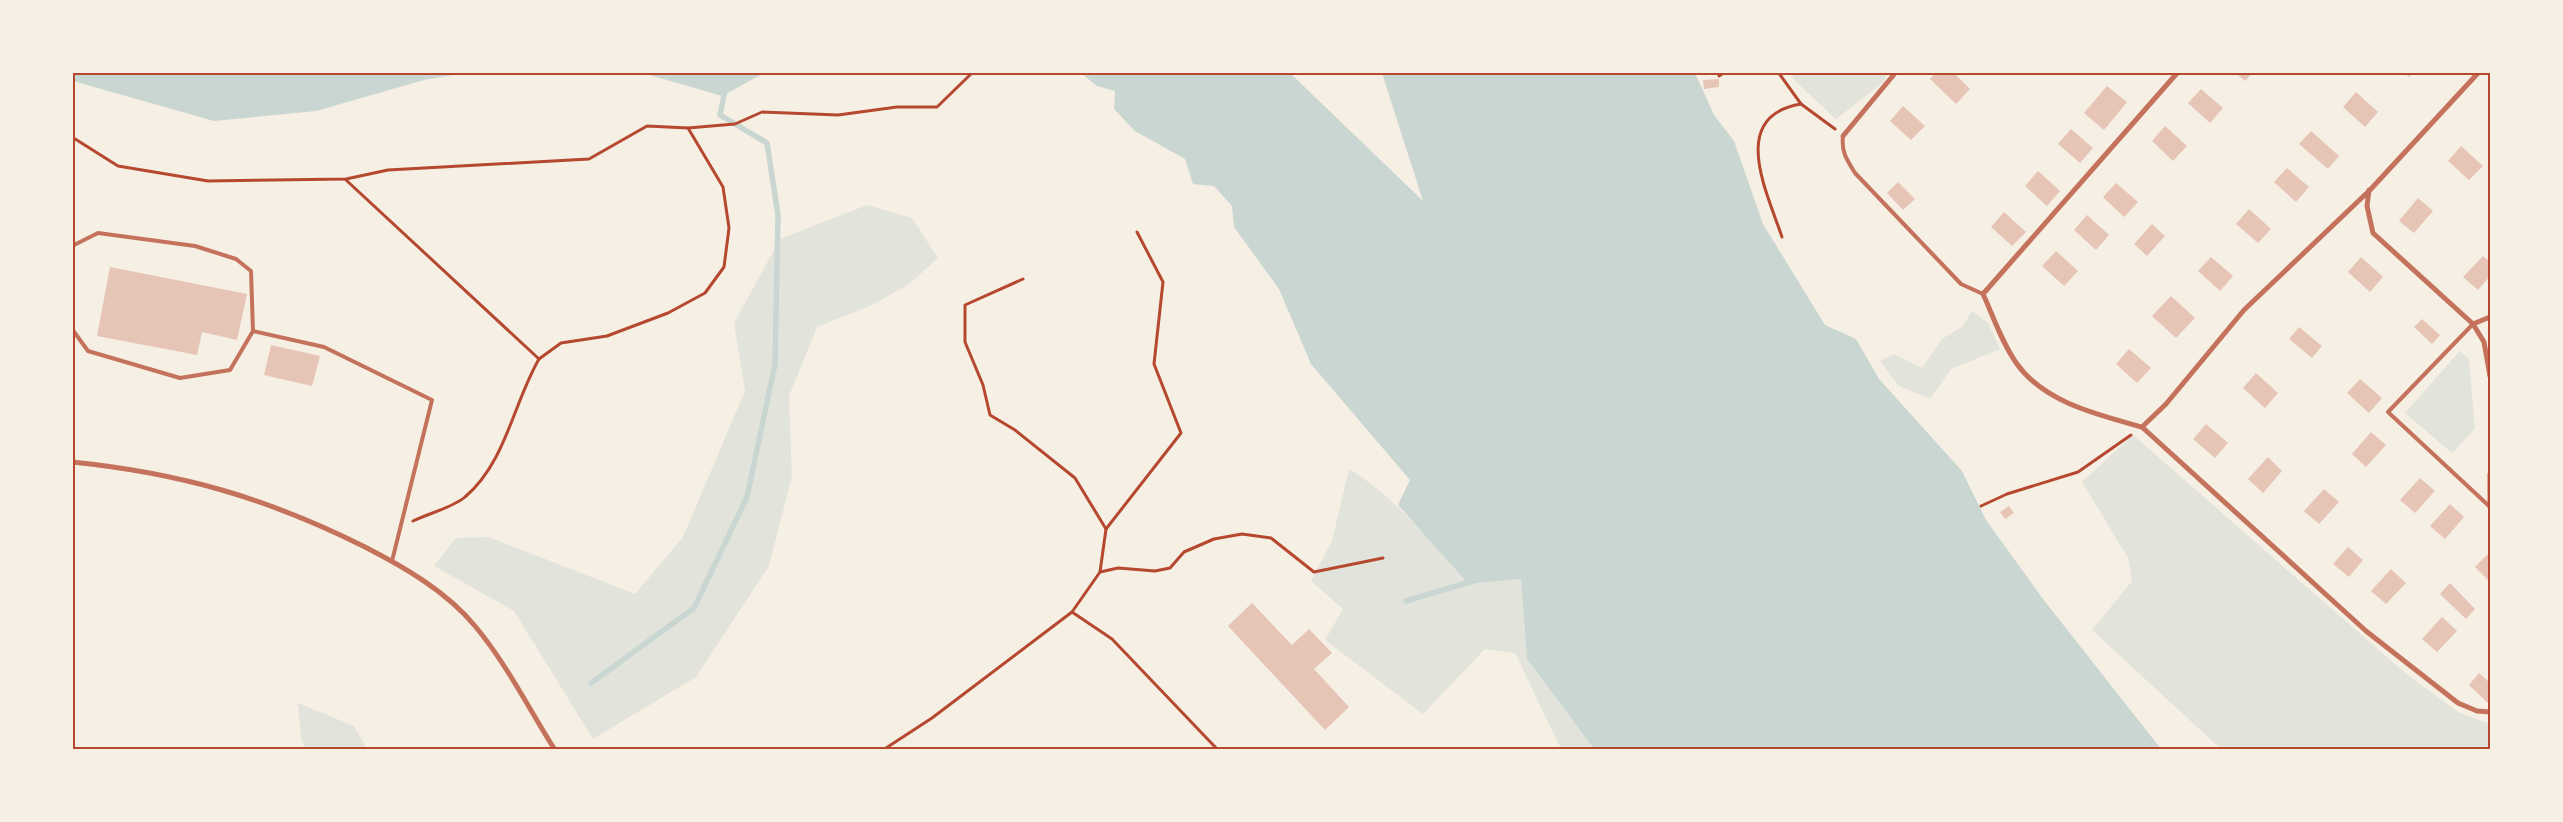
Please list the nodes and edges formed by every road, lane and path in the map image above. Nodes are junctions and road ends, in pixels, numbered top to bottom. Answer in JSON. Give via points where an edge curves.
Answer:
{"nodes":[{"id":1,"x":974,"y":72,"type":"edge"},
{"id":2,"x":1726,"y":72,"type":"edge"},
{"id":3,"x":1778,"y":72,"type":"edge"},
{"id":4,"x":1896,"y":72,"type":"edge"},
{"id":5,"x":2178,"y":72,"type":"edge"},
{"id":6,"x":2478,"y":72,"type":"edge"},
{"id":7,"x":1719,"y":76,"type":"dead end"},
{"id":8,"x":1801,"y":104,"type":"junction"},
{"id":9,"x":688,"y":128,"type":"junction"},
{"id":10,"x":1844,"y":136,"type":"junction"},
{"id":11,"x":72,"y":137,"type":"edge"},
{"id":12,"x":346,"y":179,"type":"junction"},
{"id":13,"x":2370,"y":190,"type":"junction"},
{"id":14,"x":1137,"y":232,"type":"dead end"},
{"id":15,"x":1782,"y":237,"type":"dead end"},
{"id":16,"x":72,"y":246,"type":"edge"},
{"id":17,"x":1023,"y":279,"type":"dead end"},
{"id":18,"x":1983,"y":294,"type":"junction"},
{"id":19,"x":2490,"y":317,"type":"edge"},
{"id":20,"x":2473,"y":324,"type":"junction"},
{"id":21,"x":72,"y":329,"type":"edge"},
{"id":22,"x":253,"y":331,"type":"junction"},
{"id":23,"x":539,"y":359,"type":"junction"},
{"id":24,"x":2490,"y":376,"type":"edge"},
{"id":25,"x":2142,"y":427,"type":"junction"},
{"id":26,"x":72,"y":462,"type":"edge"},
{"id":27,"x":2490,"y":474,"type":"edge"},
{"id":28,"x":1982,"y":506,"type":"dead end"},
{"id":29,"x":2490,"y":506,"type":"edge"},
{"id":30,"x":400,"y":527,"type":"junction"},
{"id":31,"x":1106,"y":529,"type":"junction"},
{"id":32,"x":1383,"y":558,"type":"dead end"},
{"id":33,"x":392,"y":561,"type":"junction"},
{"id":34,"x":1100,"y":572,"type":"junction"},
{"id":35,"x":1072,"y":612,"type":"junction"},
{"id":36,"x":2490,"y":712,"type":"edge"},
{"id":37,"x":555,"y":750,"type":"edge"},
{"id":38,"x":883,"y":750,"type":"edge"},
{"id":39,"x":1218,"y":750,"type":"edge"}],
"edges":[{"from":1,"to":9,"type":"path","via":[[937,107],[897,107],[838,115],[762,112],[734,124]]},
{"from":2,"to":7,"type":"path"},
{"from":3,"to":8,"type":"path"},
{"from":4,"to":10,"type":"street"},
{"from":5,"to":18,"type":"street"},
{"from":6,"to":13,"type":"street"},
{"from":8,"to":10,"type":"path"},
{"from":8,"to":15,"type":"path","via":[[1783,107],[1766,122],[1758,137],[1757,157]]},
{"from":9,"to":12,"type":"path","via":[[647,126],[589,159],[388,170]]},
{"from":9,"to":23,"type":"path","via":[[723,187],[729,228],[724,266],[705,293],[668,313],[607,336],[561,343]]},
{"from":10,"to":18,"type":"lane","via":[[1844,155],[1855,173],[1961,284]]},
{"from":11,"to":12,"type":"path","via":[[118,166],[208,181]]},
{"from":12,"to":23,"type":"path"},
{"from":13,"to":20,"type":"street","via":[[2367,206],[2373,233]]},
{"from":13,"to":25,"type":"street","via":[[2244,310],[2166,404]]},
{"from":14,"to":31,"type":"path","via":[[1163,282],[1154,364],[1181,433]]},
{"from":16,"to":22,"type":"lane","via":[[98,233],[195,246],[236,260],[251,272]]},
{"from":17,"to":31,"type":"path","via":[[965,305],[965,342],[983,385],[990,415],[1015,430],[1075,478]]},
{"from":18,"to":25,"type":"street","via":[[2017,364],[2031,380],[2046,392],[2099,415]]},
{"from":19,"to":20,"type":"street"},
{"from":20,"to":24,"type":"street","via":[[2484,342]]},
{"from":20,"to":29,"type":"lane","via":[[2388,412]]},
{"from":21,"to":22,"type":"lane","via":[[88,351],[180,378],[230,370]]},
{"from":22,"to":30,"type":"lane","via":[[324,347],[432,400]]},
{"from":23,"to":30,"type":"path","via":[[528,378],[493,466],[464,498]]},
{"from":25,"to":28,"type":"path","via":[[2078,472],[2007,494]]},
{"from":25,"to":36,"type":"street","via":[[2366,631],[2458,703],[2477,711]]},
{"from":26,"to":33,"type":"street","via":[[186,479],[252,498],[329,529]]},
{"from":27,"to":29,"type":"street"},
{"from":30,"to":33,"type":"lane"},
{"from":31,"to":34,"type":"path"},
{"from":32,"to":34,"type":"path","via":[[1314,572],[1271,538],[1242,534],[1214,539],[1184,552],[1170,568],[1155,571],[1118,568]]},
{"from":33,"to":37,"type":"street","via":[[441,593],[474,625]]},
{"from":34,"to":35,"type":"path"},
{"from":35,"to":38,"type":"path","via":[[932,718]]},
{"from":35,"to":39,"type":"path","via":[[1112,639]]}]}
